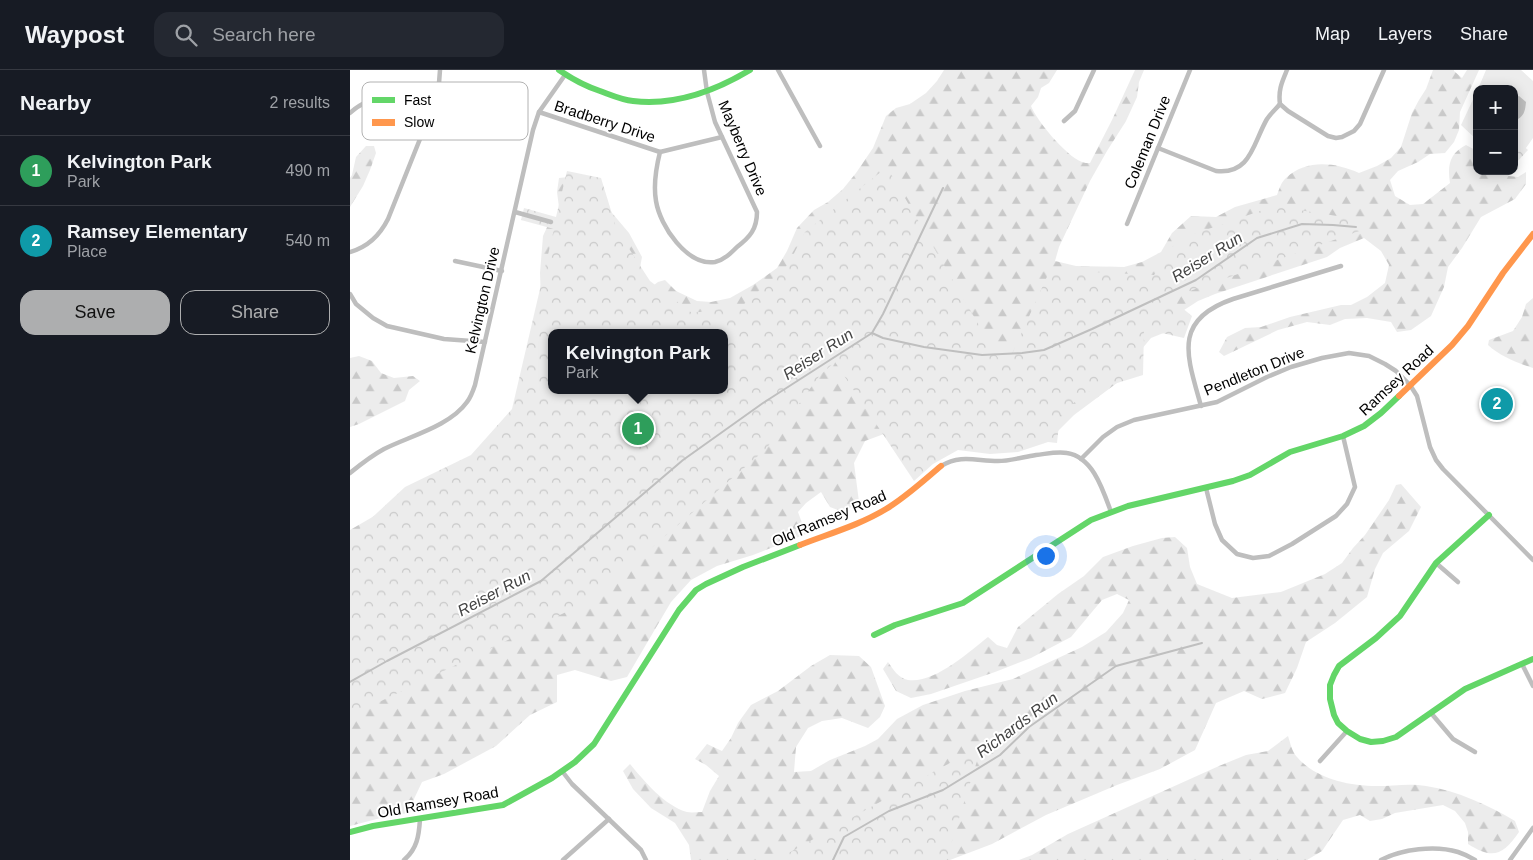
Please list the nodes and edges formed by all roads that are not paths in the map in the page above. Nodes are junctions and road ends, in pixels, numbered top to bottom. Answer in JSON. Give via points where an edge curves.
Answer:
{"nodes":[{"id":1,"x":559,"y":70,"type":"edge"},
{"id":2,"x":704,"y":70,"type":"edge"},
{"id":3,"x":750,"y":70,"type":"edge"},
{"id":4,"x":778,"y":70,"type":"edge"},
{"id":5,"x":1094,"y":70,"type":"edge"},
{"id":6,"x":1190,"y":70,"type":"edge"},
{"id":7,"x":1287,"y":70,"type":"edge"},
{"id":8,"x":1384,"y":70,"type":"edge"},
{"id":9,"x":565,"y":75,"type":"junction"},
{"id":10,"x":707,"y":92,"type":"junction"},
{"id":11,"x":362,"y":104,"type":"edge"},
{"id":12,"x":1280,"y":104,"type":"junction"},
{"id":13,"x":350,"y":112,"type":"edge"},
{"id":14,"x":539,"y":112,"type":"junction"},
{"id":15,"x":1064,"y":121,"type":"dead end"},
{"id":16,"x":722,"y":137,"type":"junction"},
{"id":17,"x":420,"y":140,"type":"edge"},
{"id":18,"x":820,"y":146,"type":"dead end"},
{"id":19,"x":1158,"y":148,"type":"junction"},
{"id":20,"x":660,"y":152,"type":"junction"},
{"id":21,"x":515,"y":212,"type":"junction"},
{"id":22,"x":550,"y":222,"type":"dead end"},
{"id":23,"x":1127,"y":224,"type":"dead end"},
{"id":24,"x":1533,"y":234,"type":"edge"},
{"id":25,"x":350,"y":252,"type":"edge"},
{"id":26,"x":455,"y":261,"type":"dead end"},
{"id":27,"x":1340,"y":266,"type":"dead end"},
{"id":28,"x":502,"y":271,"type":"junction"},
{"id":29,"x":350,"y":294,"type":"edge"},
{"id":30,"x":356,"y":304,"type":"junction"},
{"id":31,"x":350,"y":308,"type":"edge"},
{"id":32,"x":485,"y":342,"type":"junction"},
{"id":33,"x":1410,"y":385,"type":"junction"},
{"id":34,"x":1201,"y":406,"type":"junction"},
{"id":35,"x":1343,"y":436,"type":"junction"},
{"id":36,"x":1082,"y":459,"type":"junction"},
{"id":37,"x":941,"y":466,"type":"joint"},
{"id":38,"x":350,"y":473,"type":"edge"},
{"id":39,"x":1206,"y":488,"type":"junction"},
{"id":40,"x":1112,"y":512,"type":"junction"},
{"id":41,"x":1489,"y":515,"type":"junction"},
{"id":42,"x":1533,"y":560,"type":"edge"},
{"id":43,"x":1436,"y":563,"type":"junction"},
{"id":44,"x":1458,"y":582,"type":"dead end"},
{"id":45,"x":874,"y":635,"type":"dead end"},
{"id":46,"x":1533,"y":659,"type":"edge"},
{"id":47,"x":1522,"y":664,"type":"junction"},
{"id":48,"x":1533,"y":686,"type":"edge"},
{"id":49,"x":1431,"y":713,"type":"junction"},
{"id":50,"x":1348,"y":731,"type":"junction"},
{"id":51,"x":1475,"y":752,"type":"dead end"},
{"id":52,"x":1320,"y":761,"type":"dead end"},
{"id":53,"x":562,"y":771,"type":"junction"},
{"id":54,"x":420,"y":819,"type":"junction"},
{"id":55,"x":609,"y":819,"type":"junction"},
{"id":56,"x":1533,"y":828,"type":"edge"},
{"id":57,"x":350,"y":832,"type":"edge"},
{"id":58,"x":404,"y":860,"type":"edge"},
{"id":59,"x":563,"y":860,"type":"edge"},
{"id":60,"x":646,"y":860,"type":"edge"},
{"id":61,"x":1381,"y":860,"type":"edge"},
{"id":62,"x":1476,"y":860,"type":"edge"},
{"id":63,"x":1510,"y":860,"type":"edge"}],
"edges":[{"from":1,"to":9,"type":"street"},
{"from":2,"to":10,"type":"street","name":"Mayberry Drive"},
{"from":3,"to":10,"type":"street"},
{"from":4,"to":18,"type":"street"},
{"from":5,"to":15,"type":"street","via":[[1075,111]]},
{"from":6,"to":19,"type":"street","name":"Coleman Drive"},
{"from":7,"to":12,"type":"street","via":[[1280,86]]},
{"from":8,"to":12,"type":"street","via":[[1360,124],[1342,137],[1328,136]]},
{"from":9,"to":10,"type":"street","via":[[579,84],[632,101],[672,101]]},
{"from":9,"to":14,"type":"street","name":"Kelvington Drive"},
{"from":10,"to":16,"type":"street","name":"Mayberry Drive"},
{"from":11,"to":13,"type":"street"},
{"from":12,"to":19,"type":"street","via":[[1268,117],[1244,164],[1233,170],[1216,171]]},
{"from":14,"to":20,"type":"street","name":"Bradberry Drive"},
{"from":14,"to":21,"type":"street","name":"Kelvington Drive"},
{"from":16,"to":20,"type":"street","name":"Bradberry Drive"},
{"from":16,"to":20,"type":"street","name":"Mayberry Drive","via":[[757,212],[757,220],[747,240],[717,262],[700,261],[691,256],[664,226],[654,192]]},
{"from":17,"to":25,"type":"street","via":[[384,228],[368,244]]},
{"from":19,"to":23,"type":"street","name":"Coleman Drive"},
{"from":21,"to":22,"type":"street"},
{"from":21,"to":28,"type":"street","name":"Kelvington Drive"},
{"from":24,"to":33,"type":"street","name":"Ramsey Road","via":[[1503,272],[1468,326]]},
{"from":26,"to":28,"type":"street"},
{"from":27,"to":34,"type":"street","via":[[1234,299],[1204,313],[1195,325],[1188,350]]},
{"from":28,"to":32,"type":"street","name":"Kelvington Drive"},
{"from":29,"to":30,"type":"street"},
{"from":30,"to":31,"type":"street"},
{"from":30,"to":32,"type":"street","via":[[387,326],[444,339]]},
{"from":32,"to":38,"type":"street","name":"Kelvington Drive","via":[[476,385],[459,412],[371,456]]},
{"from":33,"to":34,"type":"street","name":"Pendleton Drive","via":[[1385,364],[1369,356],[1349,353],[1291,367],[1217,402]]},
{"from":33,"to":35,"type":"street","name":"Ramsey Road","via":[[1364,426]]},
{"from":33,"to":41,"type":"street","via":[[1417,396],[1436,460]]},
{"from":34,"to":36,"type":"street","name":"Pendleton Drive","via":[[1134,420],[1117,427],[1103,436]]},
{"from":35,"to":39,"type":"street","name":"Ramsey Road","via":[[1290,452],[1250,475]]},
{"from":35,"to":39,"type":"street","via":[[1354,487],[1347,504],[1336,516],[1269,556],[1253,558],[1237,554],[1222,540]]},
{"from":36,"to":37,"type":"street","name":"Old Ramsey Road","via":[[1064,452],[998,461],[958,459]]},
{"from":36,"to":40,"type":"street","via":[[1092,470]]},
{"from":37,"to":53,"type":"street","name":"Old Ramsey Road","via":[[885,510],[743,567],[696,590],[679,610],[594,744]]},
{"from":39,"to":40,"type":"street","name":"Ramsey Road"},
{"from":40,"to":45,"type":"street","via":[[1079,527],[963,603],[885,628]]},
{"from":41,"to":42,"type":"street"},
{"from":41,"to":43,"type":"street"},
{"from":43,"to":44,"type":"street"},
{"from":43,"to":50,"type":"street","via":[[1400,616],[1339,666],[1334,675],[1330,699],[1338,723]]},
{"from":46,"to":47,"type":"street"},
{"from":47,"to":48,"type":"street"},
{"from":47,"to":49,"type":"street","via":[[1465,690]]},
{"from":49,"to":50,"type":"street","via":[[1396,737],[1383,741],[1360,739]]},
{"from":49,"to":51,"type":"street","via":[[1453,740]]},
{"from":50,"to":52,"type":"street"},
{"from":53,"to":54,"type":"street","name":"Old Ramsey Road","via":[[504,805]]},
{"from":53,"to":55,"type":"street"},
{"from":54,"to":57,"type":"street","name":"Old Ramsey Road"},
{"from":54,"to":58,"type":"street","via":[[416,845]]},
{"from":55,"to":59,"type":"street"},
{"from":55,"to":60,"type":"street","via":[[641,850]]},
{"from":56,"to":63,"type":"street"},
{"from":61,"to":62,"type":"street","via":[[1432,848]]}]}
